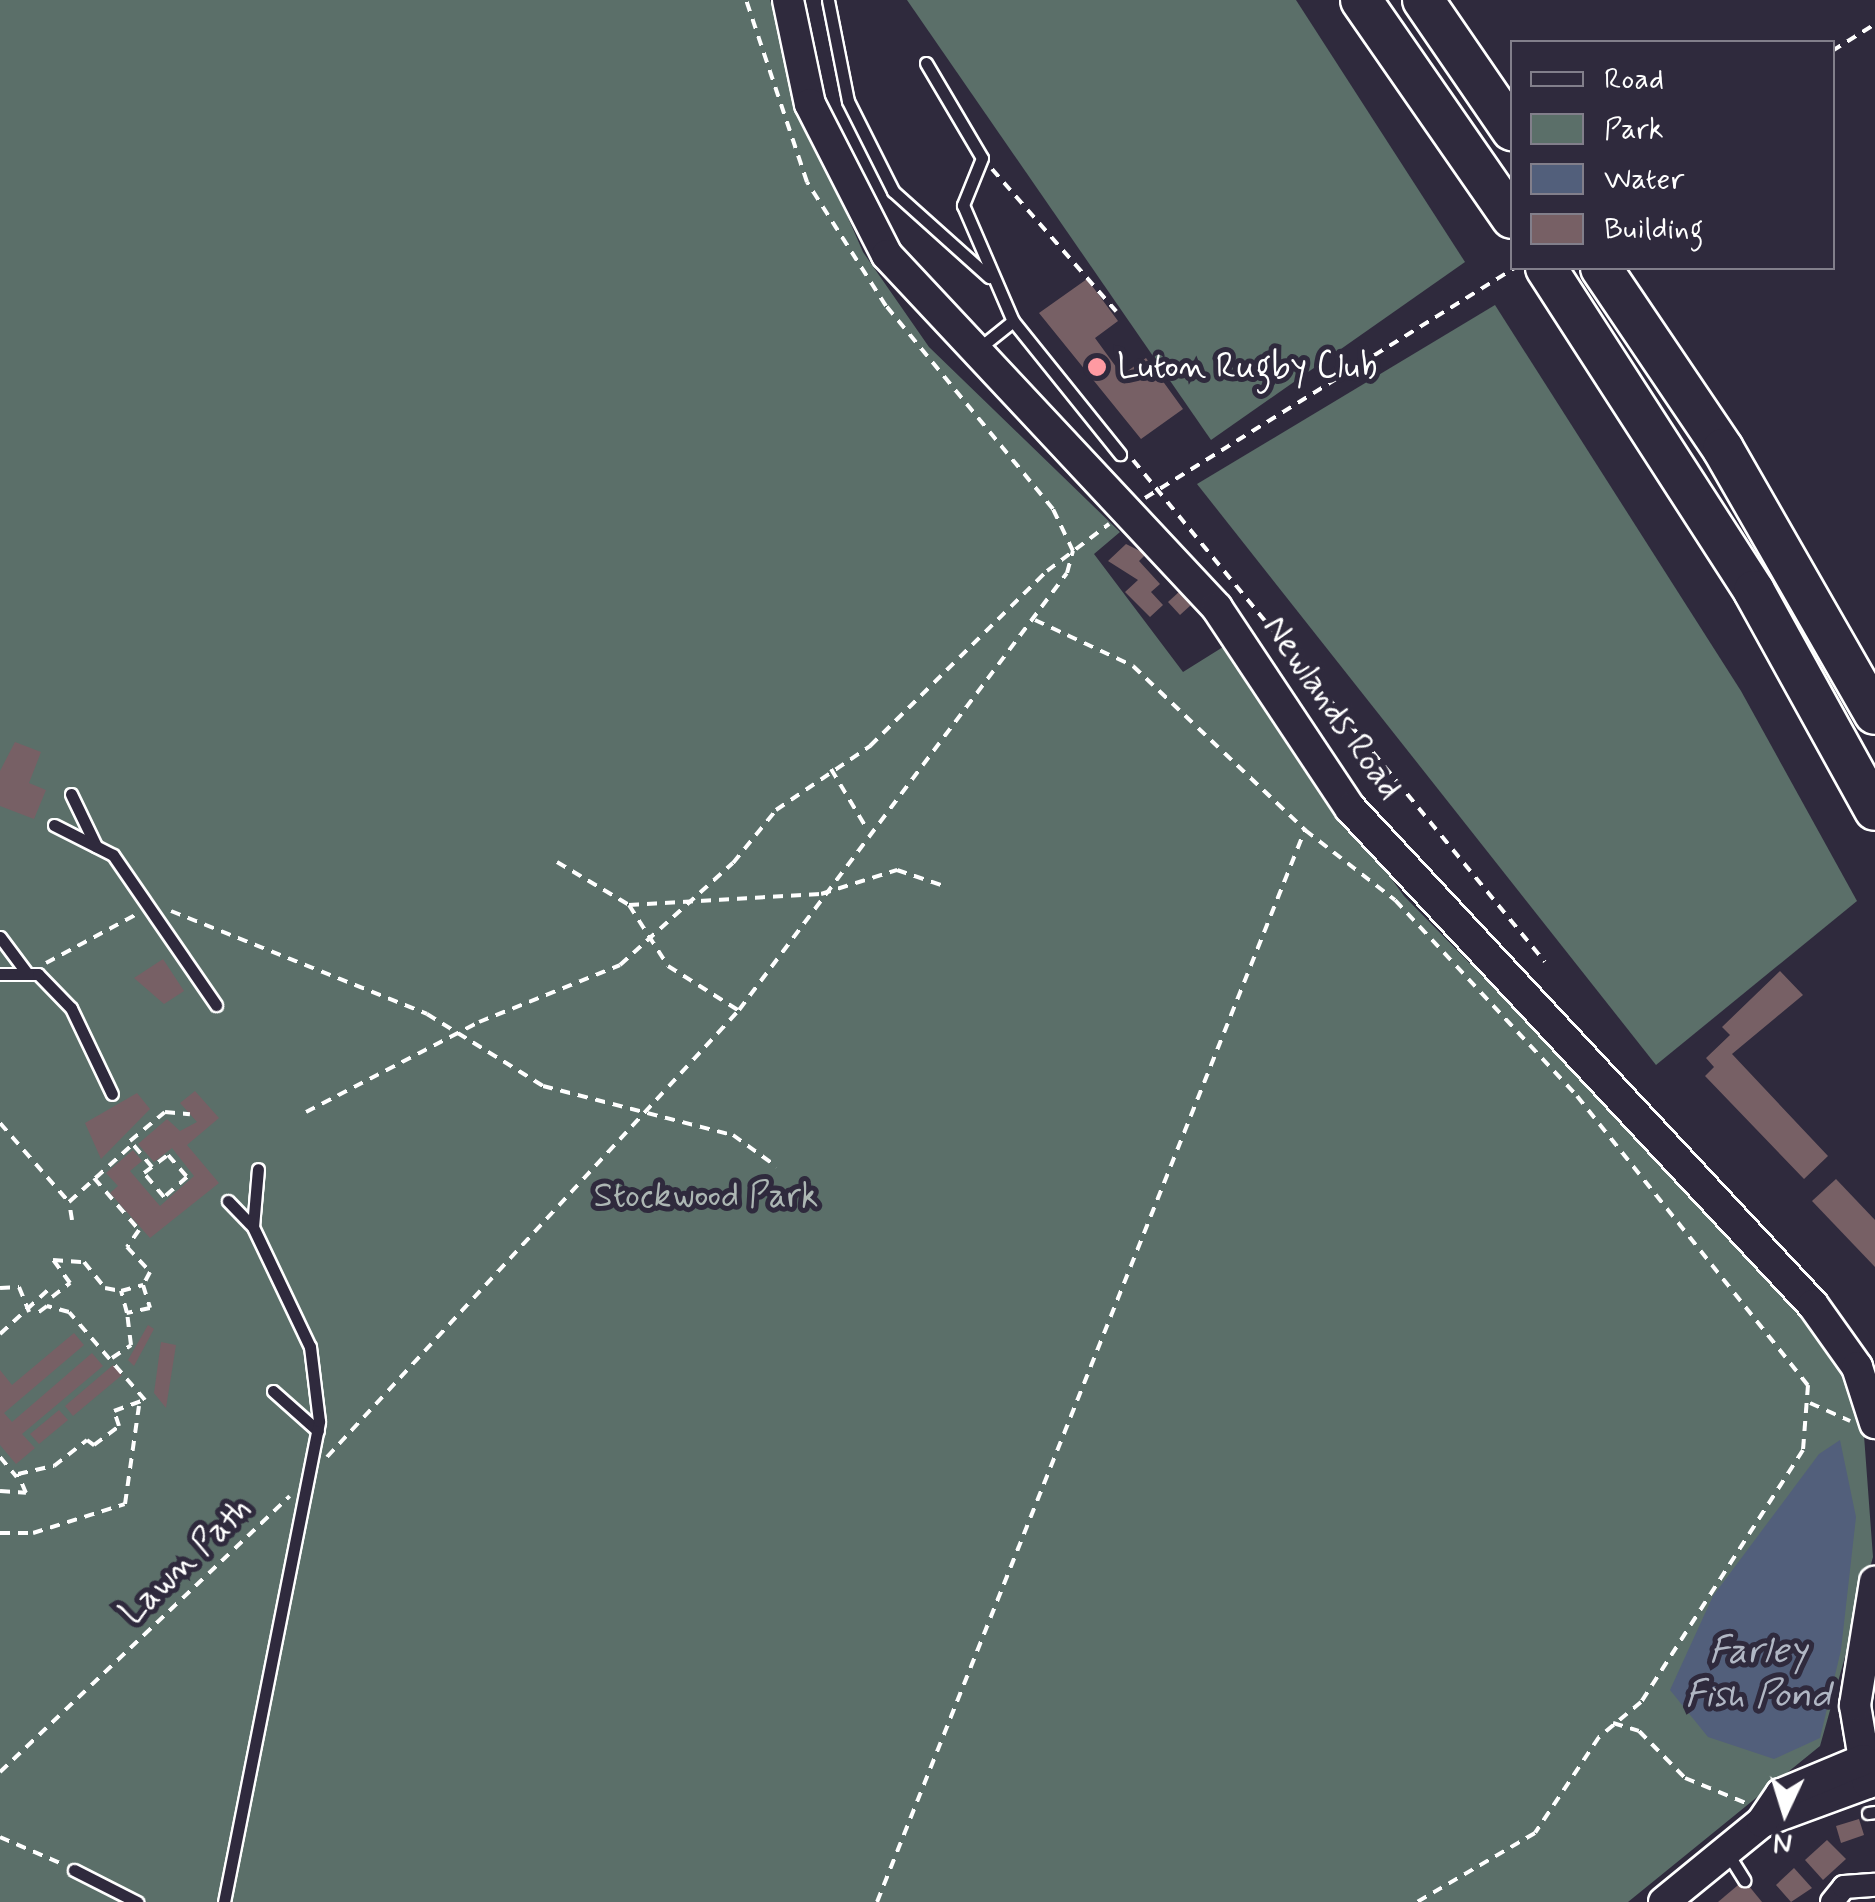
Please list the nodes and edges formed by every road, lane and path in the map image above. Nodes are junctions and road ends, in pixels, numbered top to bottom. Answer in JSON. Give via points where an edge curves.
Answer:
{"nodes":[{"id":1,"x":788,"y":0,"type":"edge"},
{"id":2,"x":828,"y":0,"type":"edge"},
{"id":3,"x":1361,"y":0,"type":"edge"},
{"id":4,"x":1423,"y":0,"type":"edge"},
{"id":5,"x":1438,"y":0,"type":"edge"},
{"id":6,"x":1875,"y":24,"type":"edge"},
{"id":7,"x":1835,"y":50,"type":"edge"},
{"id":8,"x":926,"y":63,"type":"dead end"},
{"id":9,"x":1510,"y":118,"type":"edge"},
{"id":10,"x":1510,"y":127,"type":"edge"},
{"id":11,"x":982,"y":158,"type":"junction"},
{"id":12,"x":1510,"y":215,"type":"edge"},
{"id":13,"x":1511,"y":270,"type":"edge"},
{"id":14,"x":1547,"y":270,"type":"edge"},
{"id":15,"x":1603,"y":270,"type":"edge"},
{"id":16,"x":988,"y":277,"type":"junction"},
{"id":17,"x":1116,"y":311,"type":"dead end"},
{"id":18,"x":1013,"y":321,"type":"junction"},
{"id":19,"x":972,"y":354,"type":"junction"},
{"id":20,"x":1003,"y":445,"type":"dead end"},
{"id":21,"x":1120,"y":454,"type":"joint"},
{"id":22,"x":1158,"y":489,"type":"junction"},
{"id":23,"x":1130,"y":508,"type":"junction"},
{"id":24,"x":1073,"y":551,"type":"junction"},
{"id":25,"x":1035,"y":620,"type":"junction"},
{"id":26,"x":1875,"y":714,"type":"edge"},
{"id":27,"x":831,"y":768,"type":"junction"},
{"id":28,"x":71,"y":794,"type":"dead end"},
{"id":29,"x":1875,"y":810,"type":"edge"},
{"id":30,"x":54,"y":825,"type":"dead end"},
{"id":31,"x":867,"y":829,"type":"junction"},
{"id":32,"x":1305,"y":830,"type":"junction"},
{"id":33,"x":96,"y":846,"type":"junction"},
{"id":34,"x":556,"y":862,"type":"dead end"},
{"id":35,"x":944,"y":886,"type":"dead end"},
{"id":36,"x":821,"y":894,"type":"junction"},
{"id":37,"x":156,"y":905,"type":"junction"},
{"id":38,"x":629,"y":905,"type":"junction"},
{"id":39,"x":687,"y":905,"type":"junction"},
{"id":40,"x":0,"y":937,"type":"edge"},
{"id":41,"x":651,"y":939,"type":"junction"},
{"id":42,"x":1545,"y":962,"type":"dead end"},
{"id":43,"x":26,"y":972,"type":"junction"},
{"id":44,"x":0,"y":974,"type":"edge"},
{"id":45,"x":216,"y":1005,"type":"dead end"},
{"id":46,"x":738,"y":1010,"type":"junction"},
{"id":47,"x":458,"y":1034,"type":"junction"},
{"id":48,"x":112,"y":1094,"type":"dead end"},
{"id":49,"x":306,"y":1112,"type":"dead end"},
{"id":50,"x":190,"y":1114,"type":"dead end"},
{"id":51,"x":643,"y":1116,"type":"junction"},
{"id":52,"x":0,"y":1123,"type":"edge"},
{"id":53,"x":133,"y":1144,"type":"junction"},
{"id":54,"x":152,"y":1167,"type":"junction"},
{"id":55,"x":777,"y":1167,"type":"dead end"},
{"id":56,"x":258,"y":1169,"type":"dead end"},
{"id":57,"x":94,"y":1178,"type":"junction"},
{"id":58,"x":228,"y":1201,"type":"dead end"},
{"id":59,"x":68,"y":1202,"type":"junction"},
{"id":60,"x":72,"y":1220,"type":"dead end"},
{"id":61,"x":253,"y":1227,"type":"junction"},
{"id":62,"x":143,"y":1285,"type":"junction"},
{"id":63,"x":0,"y":1288,"type":"edge"},
{"id":64,"x":121,"y":1291,"type":"junction"},
{"id":65,"x":52,"y":1297,"type":"dead end"},
{"id":66,"x":47,"y":1306,"type":"junction"},
{"id":67,"x":29,"y":1312,"type":"junction"},
{"id":68,"x":127,"y":1313,"type":"junction"},
{"id":69,"x":36,"y":1315,"type":"dead end"},
{"id":70,"x":1,"y":1332,"type":"edge"},
{"id":71,"x":111,"y":1359,"type":"junction"},
{"id":72,"x":273,"y":1391,"type":"dead end"},
{"id":73,"x":1810,"y":1403,"type":"junction"},
{"id":74,"x":139,"y":1406,"type":"junction"},
{"id":75,"x":1869,"y":1411,"type":"edge"},
{"id":76,"x":318,"y":1430,"type":"junction"},
{"id":77,"x":0,"y":1458,"type":"edge"},
{"id":78,"x":310,"y":1474,"type":"junction"},
{"id":79,"x":18,"y":1478,"type":"junction"},
{"id":80,"x":0,"y":1491,"type":"edge"},
{"id":81,"x":0,"y":1533,"type":"edge"},
{"id":82,"x":1875,"y":1582,"type":"edge"},
{"id":83,"x":1855,"y":1705,"type":"junction"},
{"id":84,"x":1613,"y":1723,"type":"junction"},
{"id":85,"x":0,"y":1772,"type":"edge"},
{"id":86,"x":1812,"y":1775,"type":"junction"},
{"id":87,"x":1869,"y":1792,"type":"edge"},
{"id":88,"x":1759,"y":1814,"type":"junction"},
{"id":89,"x":0,"y":1837,"type":"edge"},
{"id":90,"x":1727,"y":1851,"type":"junction"},
{"id":91,"x":74,"y":1870,"type":"joint"},
{"id":92,"x":1744,"y":1880,"type":"dead end"},
{"id":93,"x":1875,"y":1886,"type":"edge"},
{"id":94,"x":1668,"y":1901,"type":"edge"},
{"id":95,"x":137,"y":1902,"type":"edge"},
{"id":96,"x":224,"y":1902,"type":"edge"},
{"id":97,"x":877,"y":1902,"type":"edge"},
{"id":98,"x":1418,"y":1902,"type":"edge"},
{"id":99,"x":1832,"y":1902,"type":"edge"}],
"edges":[{"from":1,"to":19,"type":"main road","name":"Newlands Road","via":[[810,104],[844,183],[887,255]]},
{"from":2,"to":16,"type":"lane","via":[[848,101],[893,191]]},
{"from":3,"to":12,"type":"highway"},
{"from":4,"to":10,"type":"highway"},
{"from":5,"to":9,"type":"highway"},
{"from":6,"to":7,"type":"path"},
{"from":8,"to":11,"type":"lane"},
{"from":11,"to":16,"type":"lane","via":[[962,205]]},
{"from":11,"to":17,"type":"path"},
{"from":13,"to":22,"type":"path"},
{"from":14,"to":29,"type":"highway","via":[[1754,591]]},
{"from":15,"to":26,"type":"highway","via":[[1722,449]]},
{"from":16,"to":18,"type":"lane"},
{"from":18,"to":19,"type":"lane"},
{"from":18,"to":21,"type":"lane"},
{"from":19,"to":23,"type":"main road","name":"Newlands Road"},
{"from":20,"to":24,"type":"path"},
{"from":21,"to":22,"type":"path"},
{"from":22,"to":23,"type":"path"},
{"from":22,"to":42,"type":"path"},
{"from":23,"to":24,"type":"path"},
{"from":23,"to":75,"type":"main road","name":"Newlands Road","via":[[1217,608],[1350,808],[1813,1305]]},
{"from":24,"to":25,"type":"path","name":"Lawn Path"},
{"from":24,"to":27,"type":"path","via":[[870,746]]},
{"from":25,"to":31,"type":"path","name":"Lawn Path"},
{"from":25,"to":32,"type":"path","via":[[1133,666]]},
{"from":27,"to":31,"type":"path"},
{"from":27,"to":39,"type":"path","via":[[776,810]]},
{"from":28,"to":33,"type":"lane"},
{"from":30,"to":33,"type":"lane"},
{"from":31,"to":36,"type":"path","name":"Lawn Path"},
{"from":32,"to":73,"type":"path","via":[[1395,900],[1511,1022],[1753,1306]]},
{"from":32,"to":97,"type":"path"},
{"from":33,"to":37,"type":"lane"},
{"from":34,"to":38,"type":"path"},
{"from":35,"to":36,"type":"path","via":[[897,870]]},
{"from":36,"to":39,"type":"path"},
{"from":36,"to":46,"type":"path","name":"Lawn Path"},
{"from":37,"to":43,"type":"path"},
{"from":37,"to":45,"type":"lane"},
{"from":37,"to":47,"type":"path","via":[[300,957]]},
{"from":38,"to":39,"type":"path"},
{"from":38,"to":41,"type":"path"},
{"from":39,"to":41,"type":"path"},
{"from":40,"to":43,"type":"lane"},
{"from":41,"to":46,"type":"path","via":[[692,986]]},
{"from":41,"to":47,"type":"path","via":[[620,966]]},
{"from":43,"to":44,"type":"lane"},
{"from":43,"to":48,"type":"lane","via":[[70,1008]]},
{"from":46,"to":51,"type":"path","name":"Lawn Path"},
{"from":47,"to":49,"type":"path"},
{"from":47,"to":51,"type":"path","via":[[543,1086]]},
{"from":50,"to":53,"type":"path","via":[[164,1112]]},
{"from":51,"to":55,"type":"path","via":[[733,1135]]},
{"from":51,"to":78,"type":"path","name":"Lawn Path"},
{"from":52,"to":59,"type":"path"},
{"from":53,"to":54,"type":"path"},
{"from":53,"to":57,"type":"path"},
{"from":54,"to":54,"type":"path","via":[[168,1155],[186,1177],[164,1197],[144,1174]]},
{"from":56,"to":61,"type":"lane"},
{"from":57,"to":59,"type":"path"},
{"from":57,"to":62,"type":"path","via":[[139,1230],[127,1247],[150,1272]]},
{"from":58,"to":61,"type":"lane"},
{"from":59,"to":60,"type":"path"},
{"from":61,"to":76,"type":"lane","via":[[310,1347]]},
{"from":62,"to":64,"type":"path"},
{"from":62,"to":68,"type":"path","via":[[150,1308]]},
{"from":63,"to":67,"type":"path","via":[[18,1287]]},
{"from":64,"to":65,"type":"path","via":[[105,1288],[84,1262],[54,1260],[70,1282]]},
{"from":64,"to":68,"type":"path"},
{"from":66,"to":67,"type":"path","via":[[48,1290]]},
{"from":66,"to":69,"type":"path"},
{"from":66,"to":71,"type":"path","via":[[69,1312]]},
{"from":67,"to":70,"type":"path"},
{"from":68,"to":71,"type":"path","via":[[131,1346]]},
{"from":71,"to":74,"type":"path","via":[[145,1400]]},
{"from":72,"to":76,"type":"lane"},
{"from":73,"to":75,"type":"path"},
{"from":73,"to":84,"type":"path","via":[[1808,1436],[1785,1483],[1640,1702]]},
{"from":74,"to":79,"type":"path","via":[[114,1411],[119,1426],[94,1445],[86,1440],[54,1466]]},
{"from":74,"to":81,"type":"path","via":[[125,1504],[33,1533]]},
{"from":76,"to":78,"type":"lane"},
{"from":77,"to":79,"type":"path"},
{"from":78,"to":85,"type":"path","name":"Lawn Path"},
{"from":78,"to":96,"type":"lane"},
{"from":79,"to":80,"type":"path","via":[[26,1492]]},
{"from":82,"to":83,"type":"main road"},
{"from":83,"to":86,"type":"main road"},
{"from":83,"to":87,"type":"main road"},
{"from":84,"to":88,"type":"path","via":[[1638,1731],[1684,1778]]},
{"from":84,"to":98,"type":"path","via":[[1535,1833]]},
{"from":86,"to":87,"type":"main road"},
{"from":86,"to":88,"type":"main road"},
{"from":87,"to":88,"type":"main road"},
{"from":88,"to":90,"type":"main road"},
{"from":89,"to":91,"type":"path"},
{"from":90,"to":92,"type":"lane"},
{"from":90,"to":94,"type":"main road"},
{"from":91,"to":95,"type":"lane"},
{"from":93,"to":99,"type":"street","via":[[1844,1887]]}]}
